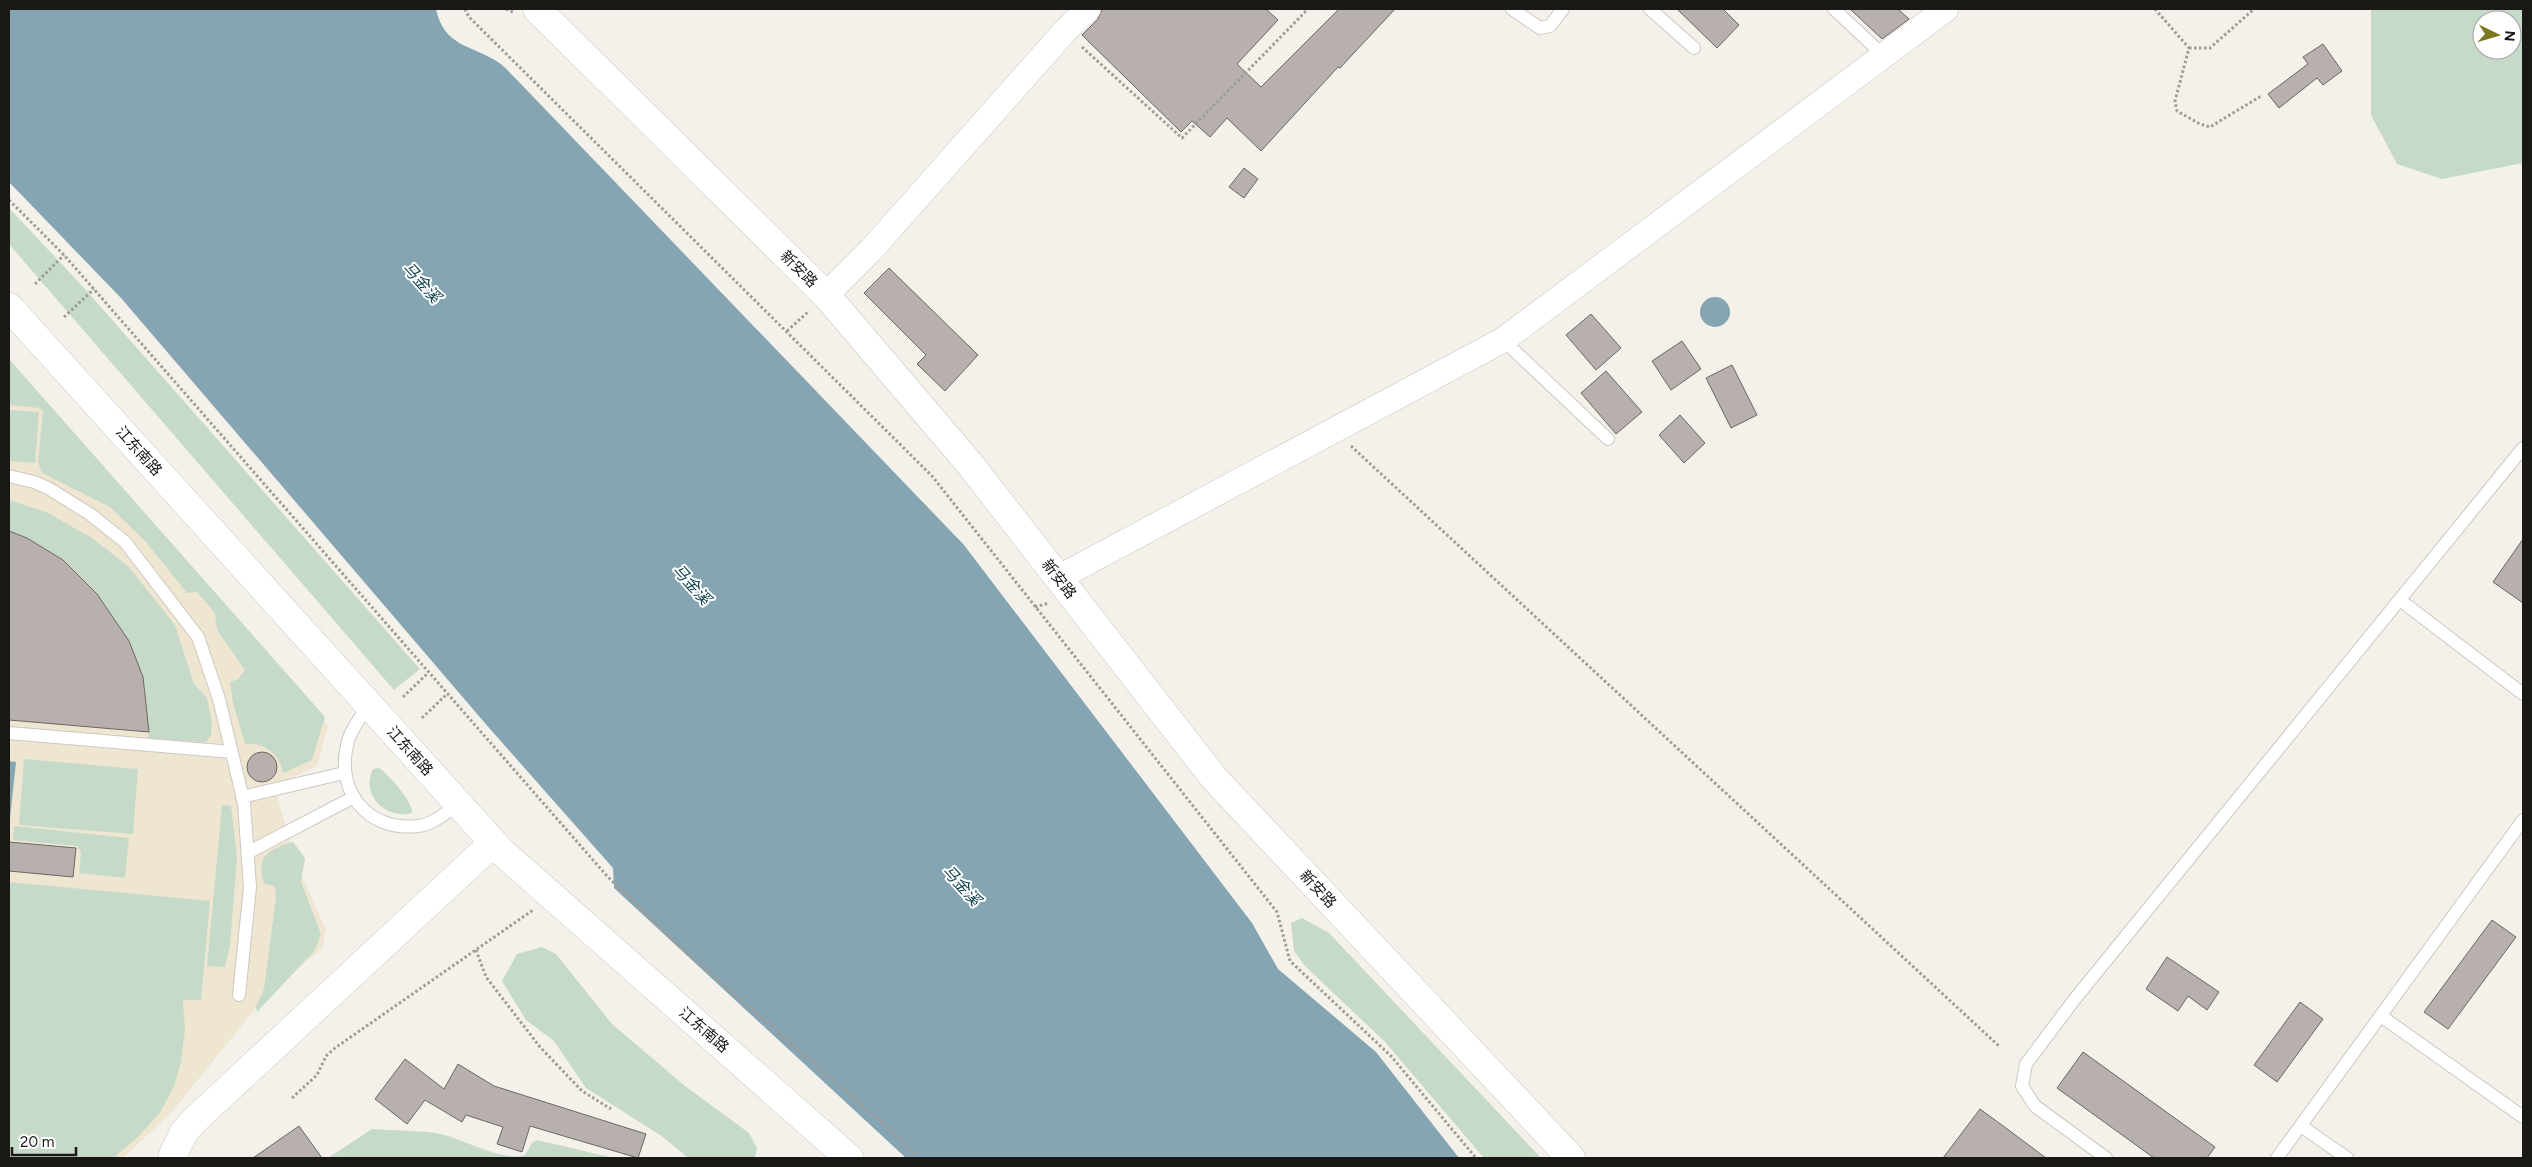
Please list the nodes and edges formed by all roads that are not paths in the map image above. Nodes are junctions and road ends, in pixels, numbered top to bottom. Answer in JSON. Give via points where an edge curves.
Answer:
{"nodes":[{"id":1,"x":537,"y":9,"type":"edge"},
{"id":2,"x":1088,"y":9,"type":"edge"},
{"id":3,"x":1512,"y":9,"type":"edge"},
{"id":4,"x":1563,"y":9,"type":"edge"},
{"id":5,"x":1650,"y":9,"type":"edge"},
{"id":6,"x":1834,"y":9,"type":"edge"},
{"id":7,"x":1936,"y":11,"type":"edge"},
{"id":8,"x":1694,"y":48,"type":"dead end"},
{"id":9,"x":1883,"y":55,"type":"junction"},
{"id":10,"x":826,"y":295,"type":"junction"},
{"id":11,"x":9,"y":307,"type":"edge"},
{"id":12,"x":1503,"y":340,"type":"junction"},
{"id":13,"x":1608,"y":439,"type":"dead end"},
{"id":14,"x":2523,"y":448,"type":"edge"},
{"id":15,"x":9,"y":476,"type":"edge"},
{"id":16,"x":1058,"y":578,"type":"junction"},
{"id":17,"x":2400,"y":600,"type":"junction"},
{"id":18,"x":2523,"y":694,"type":"edge"},
{"id":19,"x":368,"y":705,"type":"junction"},
{"id":20,"x":9,"y":733,"type":"edge"},
{"id":21,"x":232,"y":752,"type":"junction"},
{"id":22,"x":344,"y":773,"type":"junction"},
{"id":23,"x":242,"y":797,"type":"junction"},
{"id":24,"x":354,"y":797,"type":"junction"},
{"id":25,"x":458,"y":804,"type":"junction"},
{"id":26,"x":2523,"y":820,"type":"edge"},
{"id":27,"x":493,"y":842,"type":"junction"},
{"id":28,"x":248,"y":852,"type":"junction"},
{"id":29,"x":239,"y":995,"type":"dead end"},
{"id":30,"x":2381,"y":1016,"type":"junction"},
{"id":31,"x":2523,"y":1117,"type":"edge"},
{"id":32,"x":2301,"y":1126,"type":"junction"},
{"id":33,"x":172,"y":1157,"type":"edge"},
{"id":34,"x":849,"y":1158,"type":"edge"},
{"id":35,"x":1571,"y":1158,"type":"edge"},
{"id":36,"x":2106,"y":1158,"type":"edge"},
{"id":37,"x":2277,"y":1158,"type":"edge"},
{"id":38,"x":2347,"y":1158,"type":"edge"}],
"edges":[{"from":1,"to":10,"type":"street","name":"新安路"},
{"from":2,"to":10,"type":"street","via":[[871,250]]},
{"from":3,"to":4,"type":"lane","via":[[1540,28],[1550,26]]},
{"from":5,"to":8,"type":"lane"},
{"from":6,"to":9,"type":"lane"},
{"from":7,"to":9,"type":"street"},
{"from":9,"to":12,"type":"street"},
{"from":10,"to":16,"type":"street","name":"新安路","via":[[969,463]]},
{"from":11,"to":19,"type":"street","name":"江东南路"},
{"from":12,"to":13,"type":"lane"},
{"from":12,"to":16,"type":"street"},
{"from":14,"to":17,"type":"lane"},
{"from":15,"to":21,"type":"lane","via":[[48,488],[90,514],[125,542],[156,580],[198,637],[219,699]]},
{"from":16,"to":35,"type":"street","name":"新安路","via":[[1214,778]]},
{"from":17,"to":18,"type":"lane"},
{"from":17,"to":36,"type":"lane","via":[[2026,1064],[2022,1086],[2035,1106]]},
{"from":19,"to":22,"type":"lane","via":[[348,740]]},
{"from":19,"to":25,"type":"street","name":"江东南路"},
{"from":20,"to":21,"type":"lane"},
{"from":21,"to":23,"type":"lane"},
{"from":22,"to":23,"type":"lane"},
{"from":22,"to":24,"type":"lane"},
{"from":23,"to":28,"type":"lane"},
{"from":24,"to":25,"type":"lane","via":[[377,820],[395,827],[420,826]]},
{"from":24,"to":28,"type":"lane"},
{"from":25,"to":27,"type":"street","name":"江东南路"},
{"from":26,"to":30,"type":"lane"},
{"from":27,"to":33,"type":"street","via":[[197,1118],[184,1132]]},
{"from":27,"to":34,"type":"street","name":"江东南路"},
{"from":28,"to":29,"type":"lane","via":[[250,887]]},
{"from":30,"to":31,"type":"lane"},
{"from":30,"to":32,"type":"lane"},
{"from":32,"to":37,"type":"lane"},
{"from":32,"to":38,"type":"lane"}]}
